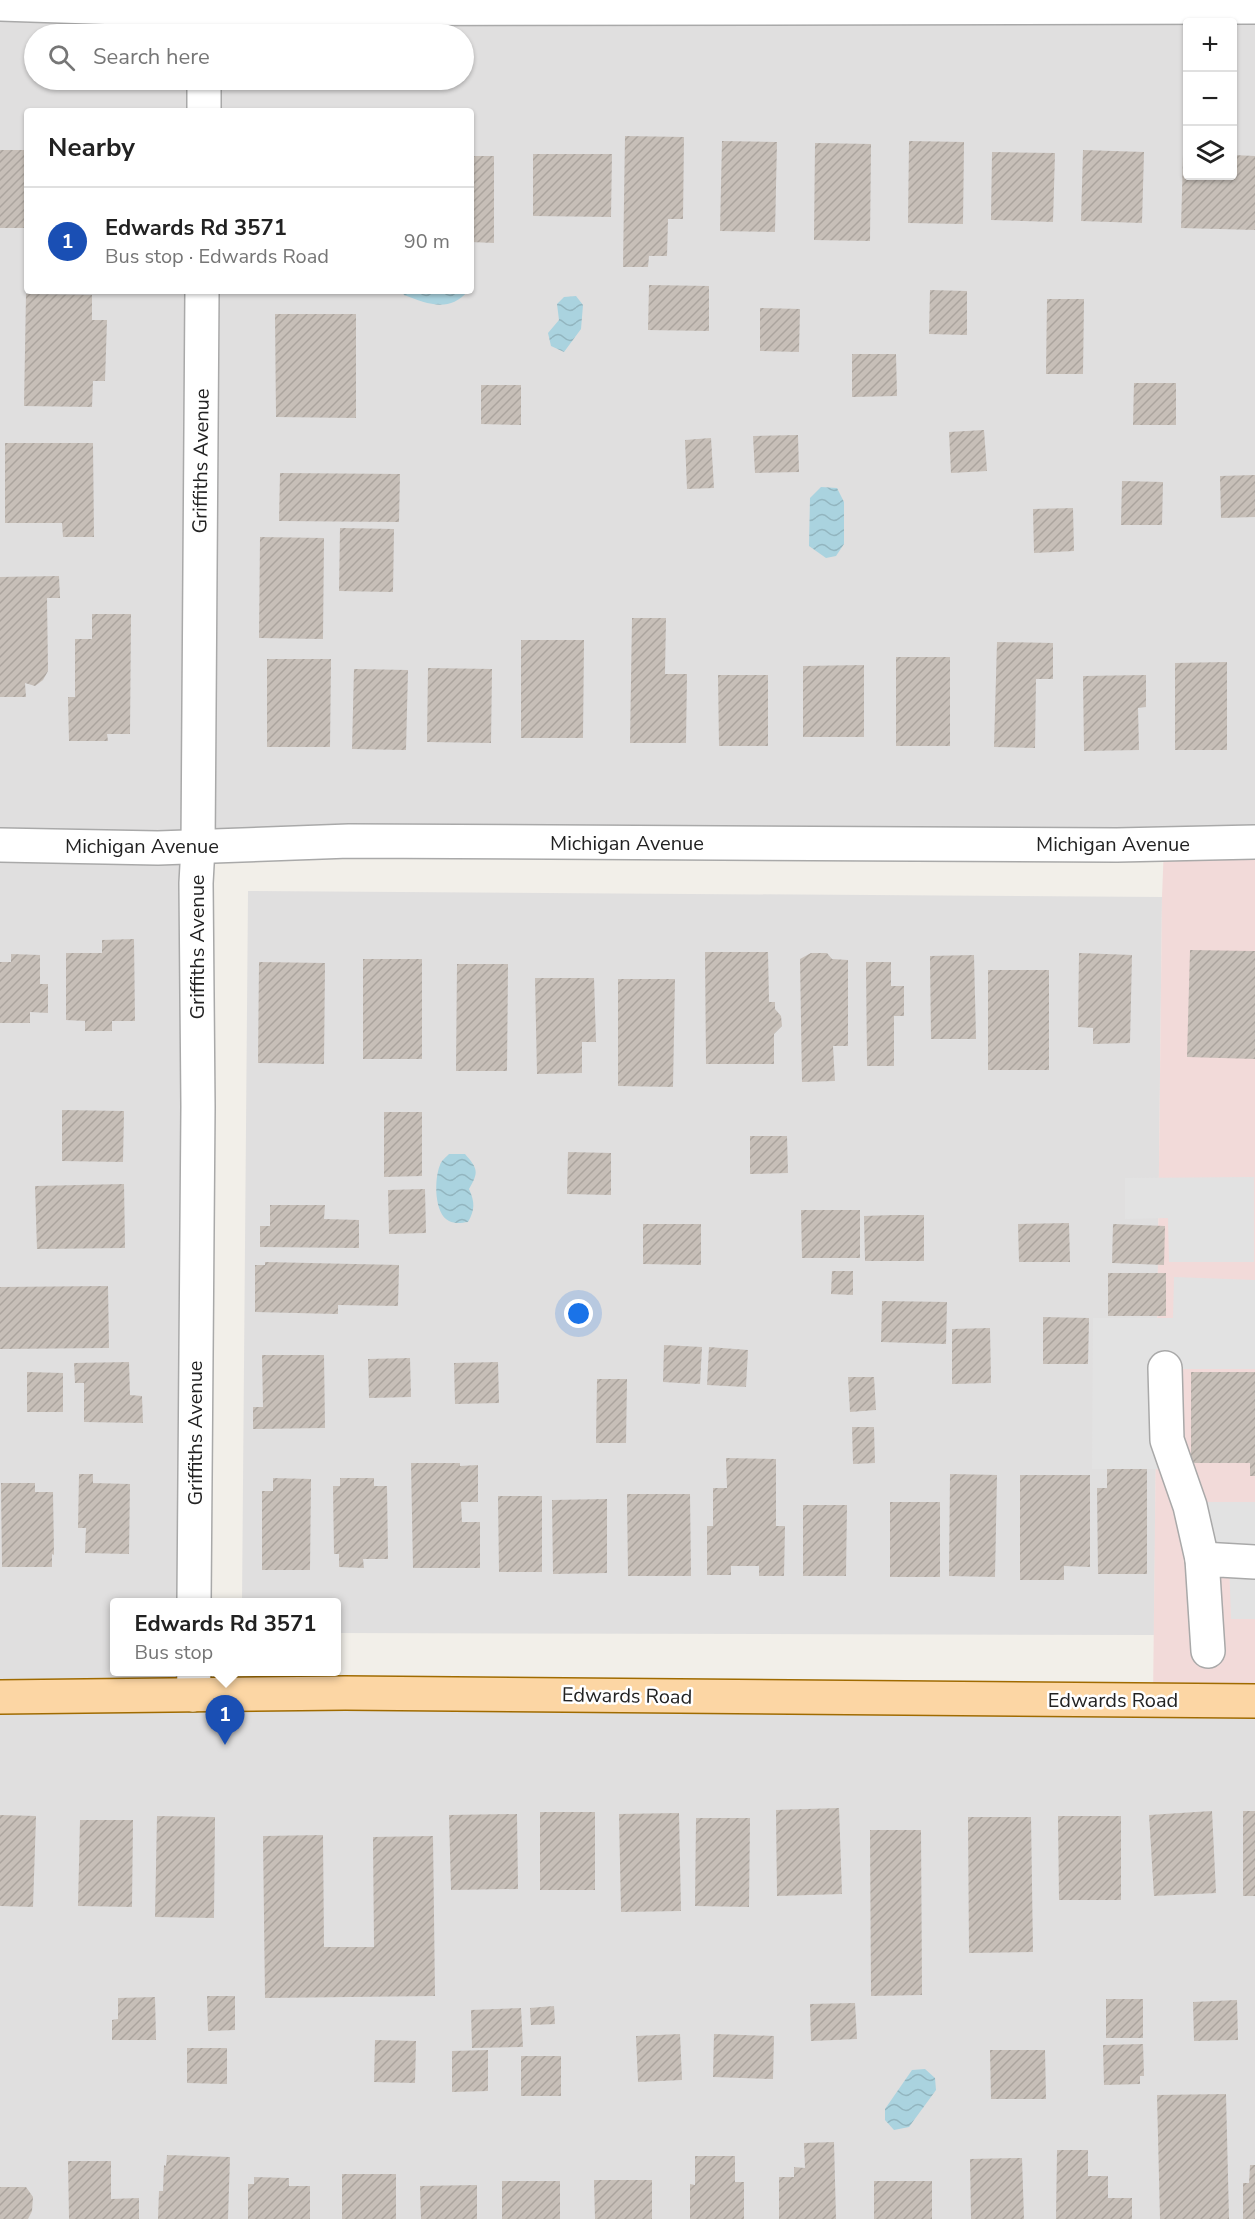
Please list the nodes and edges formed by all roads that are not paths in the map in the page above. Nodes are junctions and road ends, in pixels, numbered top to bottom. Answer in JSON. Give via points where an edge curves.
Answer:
{"nodes":[{"id":1,"x":0,"y":4,"type":"edge"},
{"id":2,"x":1255,"y":7,"type":"edge"},
{"id":3,"x":205,"y":21,"type":"edge"},
{"id":4,"x":204,"y":90,"type":"edge"},
{"id":5,"x":204,"y":108,"type":"edge"},
{"id":6,"x":202,"y":294,"type":"edge"},
{"id":7,"x":1255,"y":842,"type":"edge"},
{"id":8,"x":0,"y":845,"type":"edge"},
{"id":9,"x":198,"y":847,"type":"junction"},
{"id":10,"x":1166,"y":1368,"type":"dead end"},
{"id":11,"x":1202,"y":1559,"type":"junction"},
{"id":12,"x":1255,"y":1562,"type":"edge"},
{"id":13,"x":194,"y":1598,"type":"edge"},
{"id":14,"x":1208,"y":1651,"type":"dead end"},
{"id":15,"x":193,"y":1683,"type":"edge"},
{"id":16,"x":0,"y":1696,"type":"edge"},
{"id":17,"x":1255,"y":1701,"type":"edge"}],
"edges":[{"from":1,"to":3,"type":"street","via":[[151,9]]},
{"from":2,"to":3,"type":"street"},
{"from":4,"to":5,"type":"street"},
{"from":6,"to":9,"type":"street","name":"Griffiths Avenue"},
{"from":7,"to":9,"type":"street","name":"Michigan Avenue","via":[[349,842]]},
{"from":8,"to":9,"type":"street","name":"Michigan Avenue"},
{"from":9,"to":13,"type":"street","name":"Griffiths Avenue"},
{"from":10,"to":11,"type":"street","via":[[1167,1440],[1190,1506]]},
{"from":11,"to":12,"type":"street"},
{"from":11,"to":14,"type":"street"},
{"from":15,"to":16,"type":"main road","name":"Edwards Road"},
{"from":15,"to":17,"type":"main road","name":"Edwards Road","via":[[345,1693]]}]}
